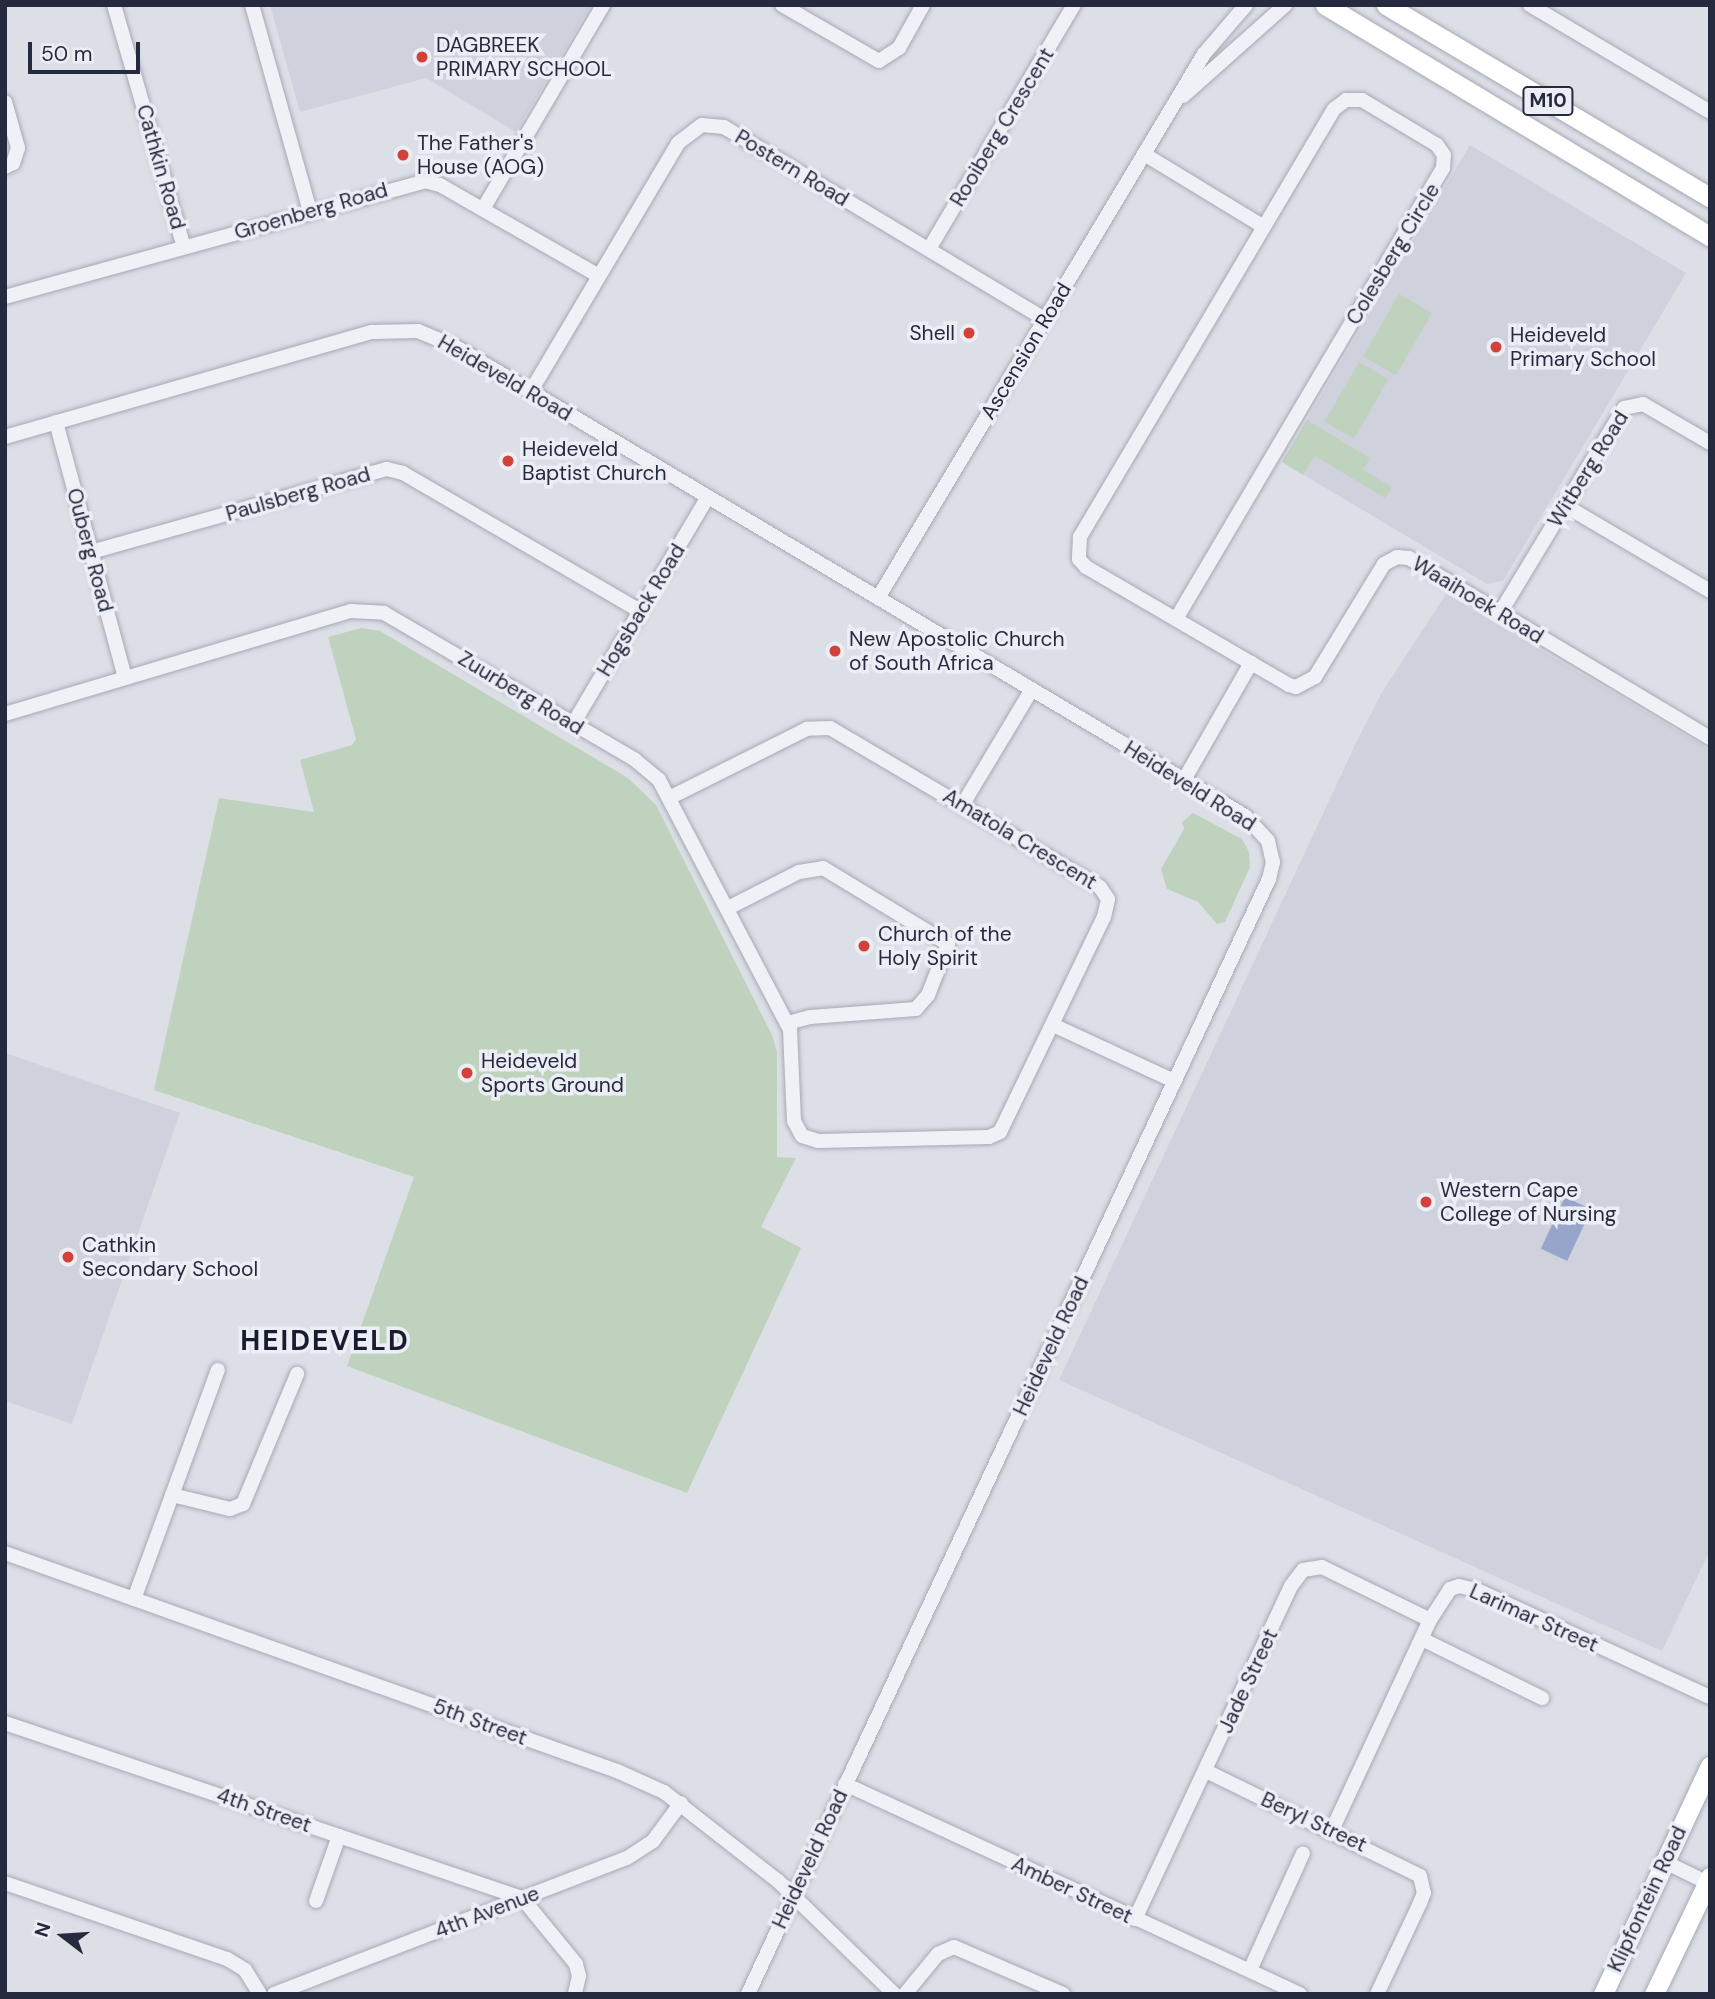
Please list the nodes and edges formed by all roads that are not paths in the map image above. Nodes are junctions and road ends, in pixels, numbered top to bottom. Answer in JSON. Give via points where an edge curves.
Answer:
{"nodes":[{"id":1,"x":114,"y":5,"type":"edge"},
{"id":2,"x":253,"y":5,"type":"edge"},
{"id":3,"x":603,"y":5,"type":"edge"},
{"id":4,"x":782,"y":5,"type":"edge"},
{"id":5,"x":923,"y":5,"type":"edge"},
{"id":6,"x":1074,"y":5,"type":"edge"},
{"id":7,"x":1246,"y":5,"type":"edge"},
{"id":8,"x":1285,"y":5,"type":"edge"},
{"id":9,"x":1325,"y":5,"type":"edge"},
{"id":10,"x":1386,"y":5,"type":"edge"},
{"id":11,"x":1530,"y":5,"type":"edge"},
{"id":12,"x":5,"y":102,"type":"edge"},
{"id":13,"x":1174,"y":104,"type":"junction"},
{"id":14,"x":1710,"y":111,"type":"edge"},
{"id":15,"x":1144,"y":154,"type":"junction"},
{"id":16,"x":5,"y":167,"type":"edge"},
{"id":17,"x":1710,"y":197,"type":"edge"},
{"id":18,"x":483,"y":209,"type":"junction"},
{"id":19,"x":310,"y":211,"type":"junction"},
{"id":20,"x":1264,"y":227,"type":"junction"},
{"id":21,"x":1710,"y":236,"type":"edge"},
{"id":22,"x":184,"y":247,"type":"junction"},
{"id":23,"x":929,"y":249,"type":"junction"},
{"id":24,"x":599,"y":276,"type":"junction"},
{"id":25,"x":5,"y":298,"type":"edge"},
{"id":26,"x":1045,"y":319,"type":"junction"},
{"id":27,"x":531,"y":391,"type":"junction"},
{"id":28,"x":56,"y":422,"type":"junction"},
{"id":29,"x":5,"y":437,"type":"edge"},
{"id":30,"x":1710,"y":443,"type":"edge"},
{"id":31,"x":708,"y":497,"type":"junction"},
{"id":32,"x":1564,"y":505,"type":"junction"},
{"id":33,"x":91,"y":552,"type":"junction"},
{"id":34,"x":1077,"y":554,"type":"joint"},
{"id":35,"x":1710,"y":591,"type":"edge"},
{"id":36,"x":878,"y":598,"type":"junction"},
{"id":37,"x":640,"y":611,"type":"junction"},
{"id":38,"x":1500,"y":613,"type":"junction"},
{"id":39,"x":1175,"y":619,"type":"junction"},
{"id":40,"x":1251,"y":663,"type":"junction"},
{"id":41,"x":125,"y":677,"type":"junction"},
{"id":42,"x":1032,"y":689,"type":"junction"},
{"id":43,"x":5,"y":715,"type":"edge"},
{"id":44,"x":573,"y":723,"type":"junction"},
{"id":45,"x":1710,"y":738,"type":"edge"},
{"id":46,"x":1184,"y":780,"type":"junction"},
{"id":47,"x":669,"y":798,"type":"junction"},
{"id":48,"x":963,"y":804,"type":"junction"},
{"id":49,"x":728,"y":908,"type":"junction"},
{"id":50,"x":787,"y":1023,"type":"junction"},
{"id":51,"x":1053,"y":1025,"type":"junction"},
{"id":52,"x":1174,"y":1082,"type":"junction"},
{"id":53,"x":802,"y":1136,"type":"joint"},
{"id":54,"x":218,"y":1370,"type":"dead end"},
{"id":55,"x":297,"y":1374,"type":"dead end"},
{"id":56,"x":172,"y":1495,"type":"junction"},
{"id":57,"x":5,"y":1553,"type":"edge"},
{"id":58,"x":134,"y":1599,"type":"junction"},
{"id":59,"x":1430,"y":1620,"type":"junction"},
{"id":60,"x":1422,"y":1639,"type":"junction"},
{"id":61,"x":1710,"y":1697,"type":"edge"},
{"id":62,"x":1542,"y":1698,"type":"dead end"},
{"id":63,"x":5,"y":1723,"type":"edge"},
{"id":64,"x":1710,"y":1766,"type":"edge"},
{"id":65,"x":1206,"y":1771,"type":"junction"},
{"id":66,"x":845,"y":1784,"type":"junction"},
{"id":67,"x":681,"y":1803,"type":"junction"},
{"id":68,"x":1332,"y":1830,"type":"junction"},
{"id":69,"x":339,"y":1836,"type":"junction"},
{"id":70,"x":1303,"y":1853,"type":"dead end"},
{"id":71,"x":1665,"y":1862,"type":"junction"},
{"id":72,"x":1709,"y":1881,"type":"edge"},
{"id":73,"x":5,"y":1883,"type":"edge"},
{"id":74,"x":794,"y":1895,"type":"junction"},
{"id":75,"x":523,"y":1898,"type":"junction"},
{"id":76,"x":316,"y":1901,"type":"dead end"},
{"id":77,"x":1135,"y":1919,"type":"junction"},
{"id":78,"x":1250,"y":1970,"type":"junction"},
{"id":79,"x":260,"y":1994,"type":"edge"},
{"id":80,"x":274,"y":1994,"type":"edge"},
{"id":81,"x":575,"y":1994,"type":"edge"},
{"id":82,"x":748,"y":1994,"type":"edge"},
{"id":83,"x":894,"y":1994,"type":"edge"},
{"id":84,"x":905,"y":1994,"type":"edge"},
{"id":85,"x":1063,"y":1994,"type":"edge"},
{"id":86,"x":1300,"y":1994,"type":"edge"},
{"id":87,"x":1377,"y":1994,"type":"edge"},
{"id":88,"x":1603,"y":1994,"type":"edge"},
{"id":89,"x":1654,"y":1994,"type":"edge"}],
"edges":[{"from":1,"to":22,"type":"street","name":"Cathkin Road"},
{"from":2,"to":19,"type":"street"},
{"from":3,"to":18,"type":"street"},
{"from":4,"to":5,"type":"street","via":[[880,61],[899,48]]},
{"from":6,"to":23,"type":"street","name":"Rooiberg Crescent"},
{"from":7,"to":13,"type":"street","name":"Ascension Road","via":[[1204,54]]},
{"from":8,"to":13,"type":"street","name":"Ascension Road"},
{"from":9,"to":21,"type":"main road","number":"M10"},
{"from":10,"to":17,"type":"main road","number":"M10"},
{"from":11,"to":14,"type":"street"},
{"from":12,"to":16,"type":"street","via":[[18,148],[13,163]]},
{"from":13,"to":15,"type":"street","name":"Ascension Road"},
{"from":15,"to":20,"type":"street"},
{"from":15,"to":26,"type":"street","name":"Ascension Road"},
{"from":18,"to":19,"type":"street","name":"Groenberg Road","via":[[425,181]]},
{"from":18,"to":24,"type":"street","name":"Groenberg Road"},
{"from":19,"to":22,"type":"street","name":"Groenberg Road"},
{"from":20,"to":34,"type":"street","name":"Colesberg Circle","via":[[1080,537]]},
{"from":20,"to":39,"type":"street","name":"Colesberg Circle","via":[[1334,108],[1346,100],[1367,102],[1434,142],[1444,155],[1441,172]]},
{"from":22,"to":25,"type":"street","name":"Groenberg Road"},
{"from":23,"to":24,"type":"street","name":"Postern Road","via":[[724,127],[709,124],[682,136]]},
{"from":23,"to":26,"type":"street","name":"Postern Road"},
{"from":24,"to":27,"type":"street","name":"Postern Road"},
{"from":26,"to":36,"type":"street","name":"Ascension Road"},
{"from":27,"to":28,"type":"street","name":"Heideveld Road","via":[[438,338],[389,329]]},
{"from":27,"to":31,"type":"street","name":"Heideveld Road"},
{"from":28,"to":29,"type":"street","name":"Heideveld Road"},
{"from":28,"to":33,"type":"street","name":"Ouberg Road"},
{"from":30,"to":32,"type":"street","name":"Witberg Road","via":[[1650,407],[1630,404],[1618,414]]},
{"from":31,"to":36,"type":"street","name":"Heideveld Road"},
{"from":31,"to":37,"type":"street","name":"Hogsback Road"},
{"from":32,"to":35,"type":"street"},
{"from":32,"to":38,"type":"street","name":"Witberg Road"},
{"from":33,"to":37,"type":"street","name":"Paulsberg Road","via":[[387,469],[403,473]]},
{"from":33,"to":41,"type":"street","name":"Ouberg Road"},
{"from":34,"to":39,"type":"street","name":"Waaihoek Road","via":[[1086,567]]},
{"from":36,"to":42,"type":"street","name":"Heideveld Road"},
{"from":37,"to":44,"type":"street","name":"Hogsback Road"},
{"from":38,"to":40,"type":"street","name":"Waaihoek Road","via":[[1409,558],[1397,557],[1381,568],[1308,684],[1292,687]]},
{"from":38,"to":45,"type":"street","name":"Waaihoek Road"},
{"from":39,"to":40,"type":"street","name":"Waaihoek Road"},
{"from":40,"to":46,"type":"street"},
{"from":41,"to":43,"type":"street","name":"Zuurberg Road"},
{"from":41,"to":44,"type":"street","name":"Zuurberg Road","via":[[351,611],[375,609]]},
{"from":42,"to":46,"type":"street","name":"Heideveld Road"},
{"from":42,"to":48,"type":"street"},
{"from":44,"to":47,"type":"street","name":"Zuurberg Road","via":[[634,759],[659,780]]},
{"from":46,"to":52,"type":"street","name":"Heideveld Road","via":[[1257,827],[1268,841],[1273,862]]},
{"from":47,"to":48,"type":"street","name":"Amatola Crescent","via":[[820,727],[841,732]]},
{"from":47,"to":49,"type":"street","name":"Zuurberg Road"},
{"from":48,"to":51,"type":"street","name":"Amatola Crescent","via":[[1107,895],[1104,917]]},
{"from":49,"to":50,"type":"street","name":"Zuurberg Road"},
{"from":49,"to":50,"type":"street","via":[[799,872],[823,868],[947,941],[947,955],[916,1009]]},
{"from":50,"to":53,"type":"street","name":"Zuurberg Road","via":[[794,1058],[794,1121]]},
{"from":51,"to":52,"type":"street"},
{"from":51,"to":53,"type":"street","name":"Amatola Crescent","via":[[1010,1118],[995,1135],[818,1141]]},
{"from":52,"to":66,"type":"street","name":"Heideveld Road"},
{"from":54,"to":56,"type":"street"},
{"from":55,"to":56,"type":"street","via":[[243,1504],[230,1510]]},
{"from":56,"to":58,"type":"street"},
{"from":57,"to":58,"type":"street","name":"5th Street"},
{"from":58,"to":67,"type":"street","name":"5th Street","via":[[617,1771]]},
{"from":59,"to":60,"type":"street","name":"Larimar Street"},
{"from":59,"to":61,"type":"street","name":"Larimar Street","via":[[1450,1589],[1468,1587]]},
{"from":59,"to":65,"type":"street","name":"Jade Street","via":[[1322,1567],[1303,1570]]},
{"from":60,"to":62,"type":"street"},
{"from":60,"to":68,"type":"street","name":"Larimar Street"},
{"from":63,"to":69,"type":"street","name":"4th Street"},
{"from":64,"to":71,"type":"main road","name":"Klipfontein Road"},
{"from":65,"to":68,"type":"street","name":"Beryl Street"},
{"from":65,"to":77,"type":"street","name":"Jade Street"},
{"from":66,"to":74,"type":"street","name":"Heideveld Road"},
{"from":66,"to":77,"type":"street","name":"Amber Street"},
{"from":67,"to":74,"type":"street","name":"5th Street"},
{"from":67,"to":75,"type":"street","name":"4th Avenue","via":[[643,1850]]},
{"from":68,"to":87,"type":"street","name":"Beryl Street","via":[[1420,1876],[1420,1903]]},
{"from":69,"to":75,"type":"street","name":"4th Street"},
{"from":69,"to":76,"type":"street"},
{"from":70,"to":78,"type":"street"},
{"from":71,"to":72,"type":"street"},
{"from":71,"to":88,"type":"main road","name":"Klipfontein Road"},
{"from":72,"to":89,"type":"main road"},
{"from":73,"to":79,"type":"street","via":[[227,1959],[245,1970]]},
{"from":74,"to":82,"type":"street","name":"Heideveld Road"},
{"from":74,"to":83,"type":"street","name":"5th Street"},
{"from":75,"to":80,"type":"street","name":"4th Avenue"},
{"from":75,"to":81,"type":"street","via":[[576,1964]]},
{"from":77,"to":78,"type":"street","name":"Amber Street"},
{"from":78,"to":86,"type":"street","name":"Amber Street"},
{"from":84,"to":85,"type":"street","via":[[938,1954],[954,1947]]}]}
